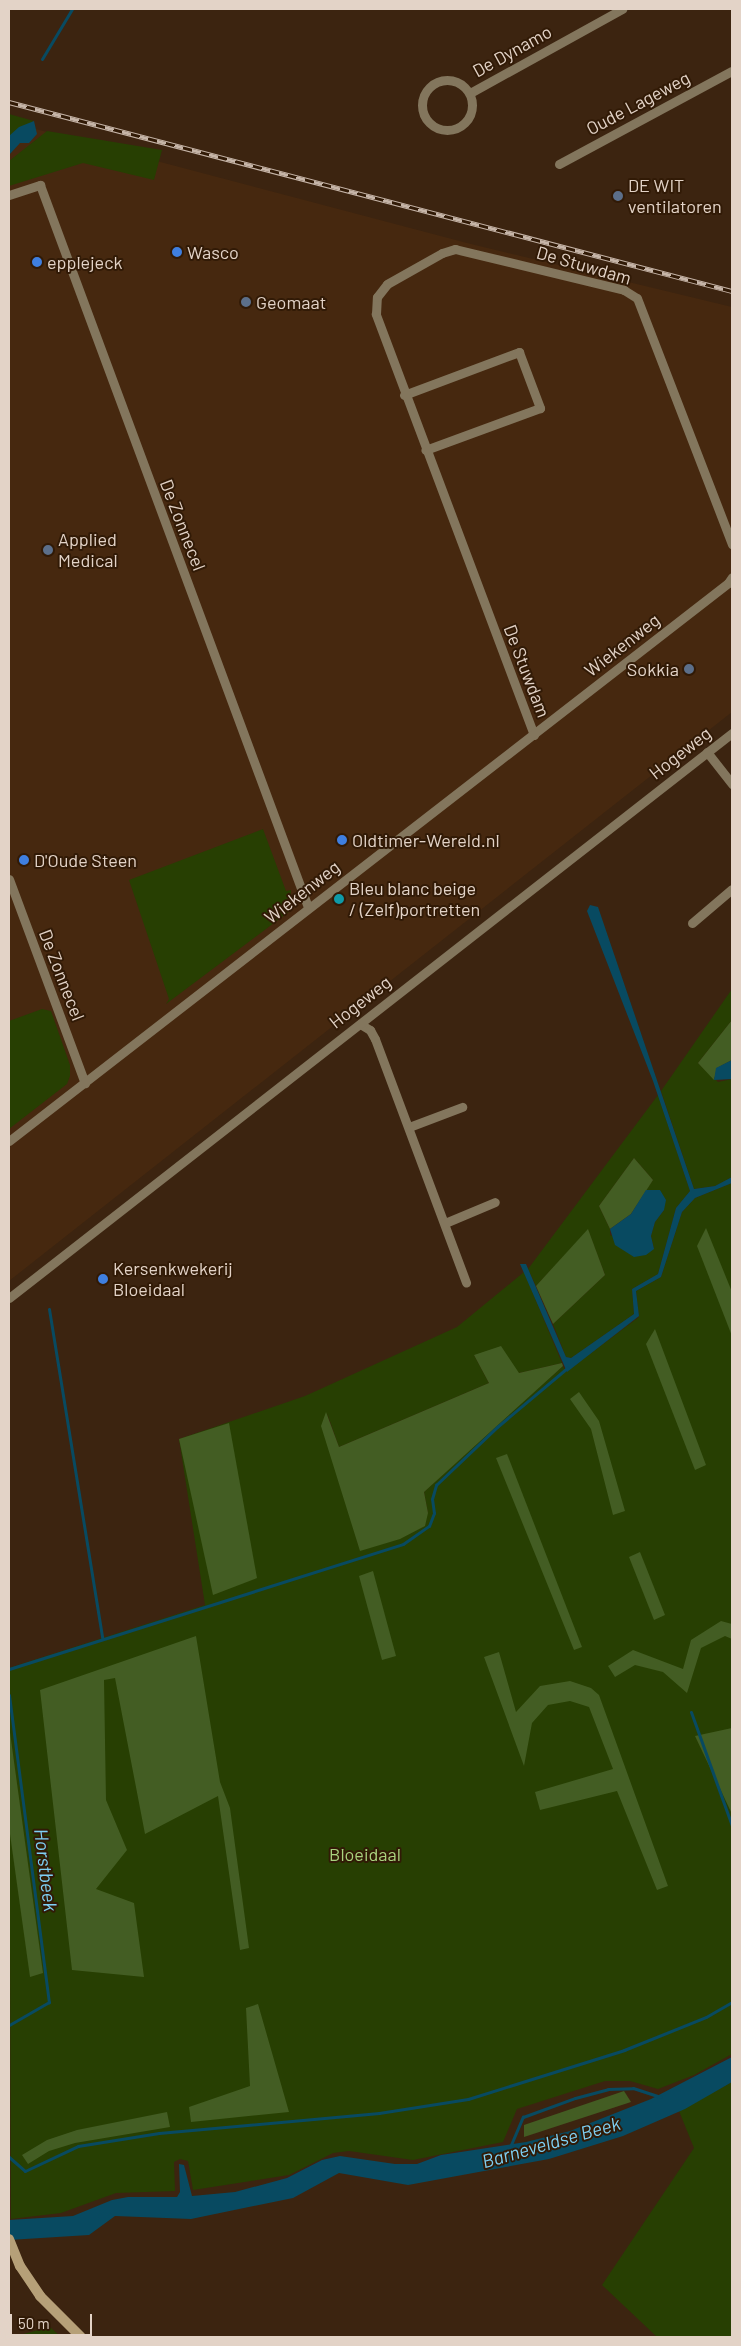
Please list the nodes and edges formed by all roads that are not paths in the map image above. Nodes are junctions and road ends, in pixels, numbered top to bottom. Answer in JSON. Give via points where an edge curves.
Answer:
{"nodes":[{"id":1,"x":622,"y":9,"type":"edge"},
{"id":2,"x":732,"y":71,"type":"edge"},
{"id":3,"x":470,"y":93,"type":"junction"},
{"id":4,"x":559,"y":164,"type":"dead end"},
{"id":5,"x":9,"y":195,"type":"edge"},
{"id":6,"x":404,"y":394,"type":"junction"},
{"id":7,"x":426,"y":450,"type":"junction"},
{"id":8,"x":732,"y":544,"type":"edge"},
{"id":9,"x":732,"y":576,"type":"edge"},
{"id":10,"x":732,"y":733,"type":"edge"},
{"id":11,"x":534,"y":735,"type":"junction"},
{"id":12,"x":707,"y":752,"type":"junction"},
{"id":13,"x":732,"y":784,"type":"edge"},
{"id":14,"x":9,"y":879,"type":"edge"},
{"id":15,"x":732,"y":889,"type":"edge"},
{"id":16,"x":308,"y":907,"type":"junction"},
{"id":17,"x":692,"y":923,"type":"dead end"},
{"id":18,"x":360,"y":1024,"type":"junction"},
{"id":19,"x":85,"y":1083,"type":"junction"},
{"id":20,"x":462,"y":1107,"type":"dead end"},
{"id":21,"x":409,"y":1127,"type":"junction"},
{"id":22,"x":9,"y":1141,"type":"edge"},
{"id":23,"x":495,"y":1202,"type":"dead end"},
{"id":24,"x":444,"y":1223,"type":"junction"},
{"id":25,"x":466,"y":1283,"type":"dead end"},
{"id":26,"x":9,"y":1298,"type":"edge"},
{"id":27,"x":9,"y":2240,"type":"edge"},
{"id":28,"x":81,"y":2337,"type":"edge"}],
"edges":[{"from":1,"to":3,"type":"street","name":"De Dynamo"},
{"from":2,"to":4,"type":"street","name":"Oude Lageweg"},
{"from":3,"to":3,"type":"street","via":[[455,80],[436,82],[423,97],[425,117],[434,126],[453,130],[469,118]]},
{"from":5,"to":16,"type":"street","name":"De Zonnecel","via":[[40,185]]},
{"from":6,"to":7,"type":"street","name":"De Stuwdam"},
{"from":6,"to":7,"type":"street","via":[[519,352],[540,408]]},
{"from":6,"to":8,"type":"street","name":"De Stuwdam","via":[[376,314],[377,297],[387,284],[442,253],[455,249],[470,250],[624,290],[637,298],[645,311]]},
{"from":7,"to":11,"type":"street","name":"De Stuwdam"},
{"from":9,"to":11,"type":"street","name":"Wiekenweg","via":[[728,583]]},
{"from":10,"to":12,"type":"street","name":"Hogeweg"},
{"from":11,"to":16,"type":"street","name":"Wiekenweg"},
{"from":12,"to":13,"type":"street"},
{"from":12,"to":18,"type":"street","name":"Hogeweg"},
{"from":14,"to":19,"type":"street","name":"De Zonnecel"},
{"from":15,"to":17,"type":"street"},
{"from":16,"to":19,"type":"street","name":"Wiekenweg"},
{"from":18,"to":21,"type":"street","via":[[372,1033]]},
{"from":18,"to":26,"type":"street","name":"Hogeweg"},
{"from":19,"to":22,"type":"street","name":"Wiekenweg"},
{"from":20,"to":21,"type":"street"},
{"from":21,"to":24,"type":"street"},
{"from":23,"to":24,"type":"street"},
{"from":24,"to":25,"type":"street"},
{"from":27,"to":28,"type":"street","via":[[47,2305]]}]}
